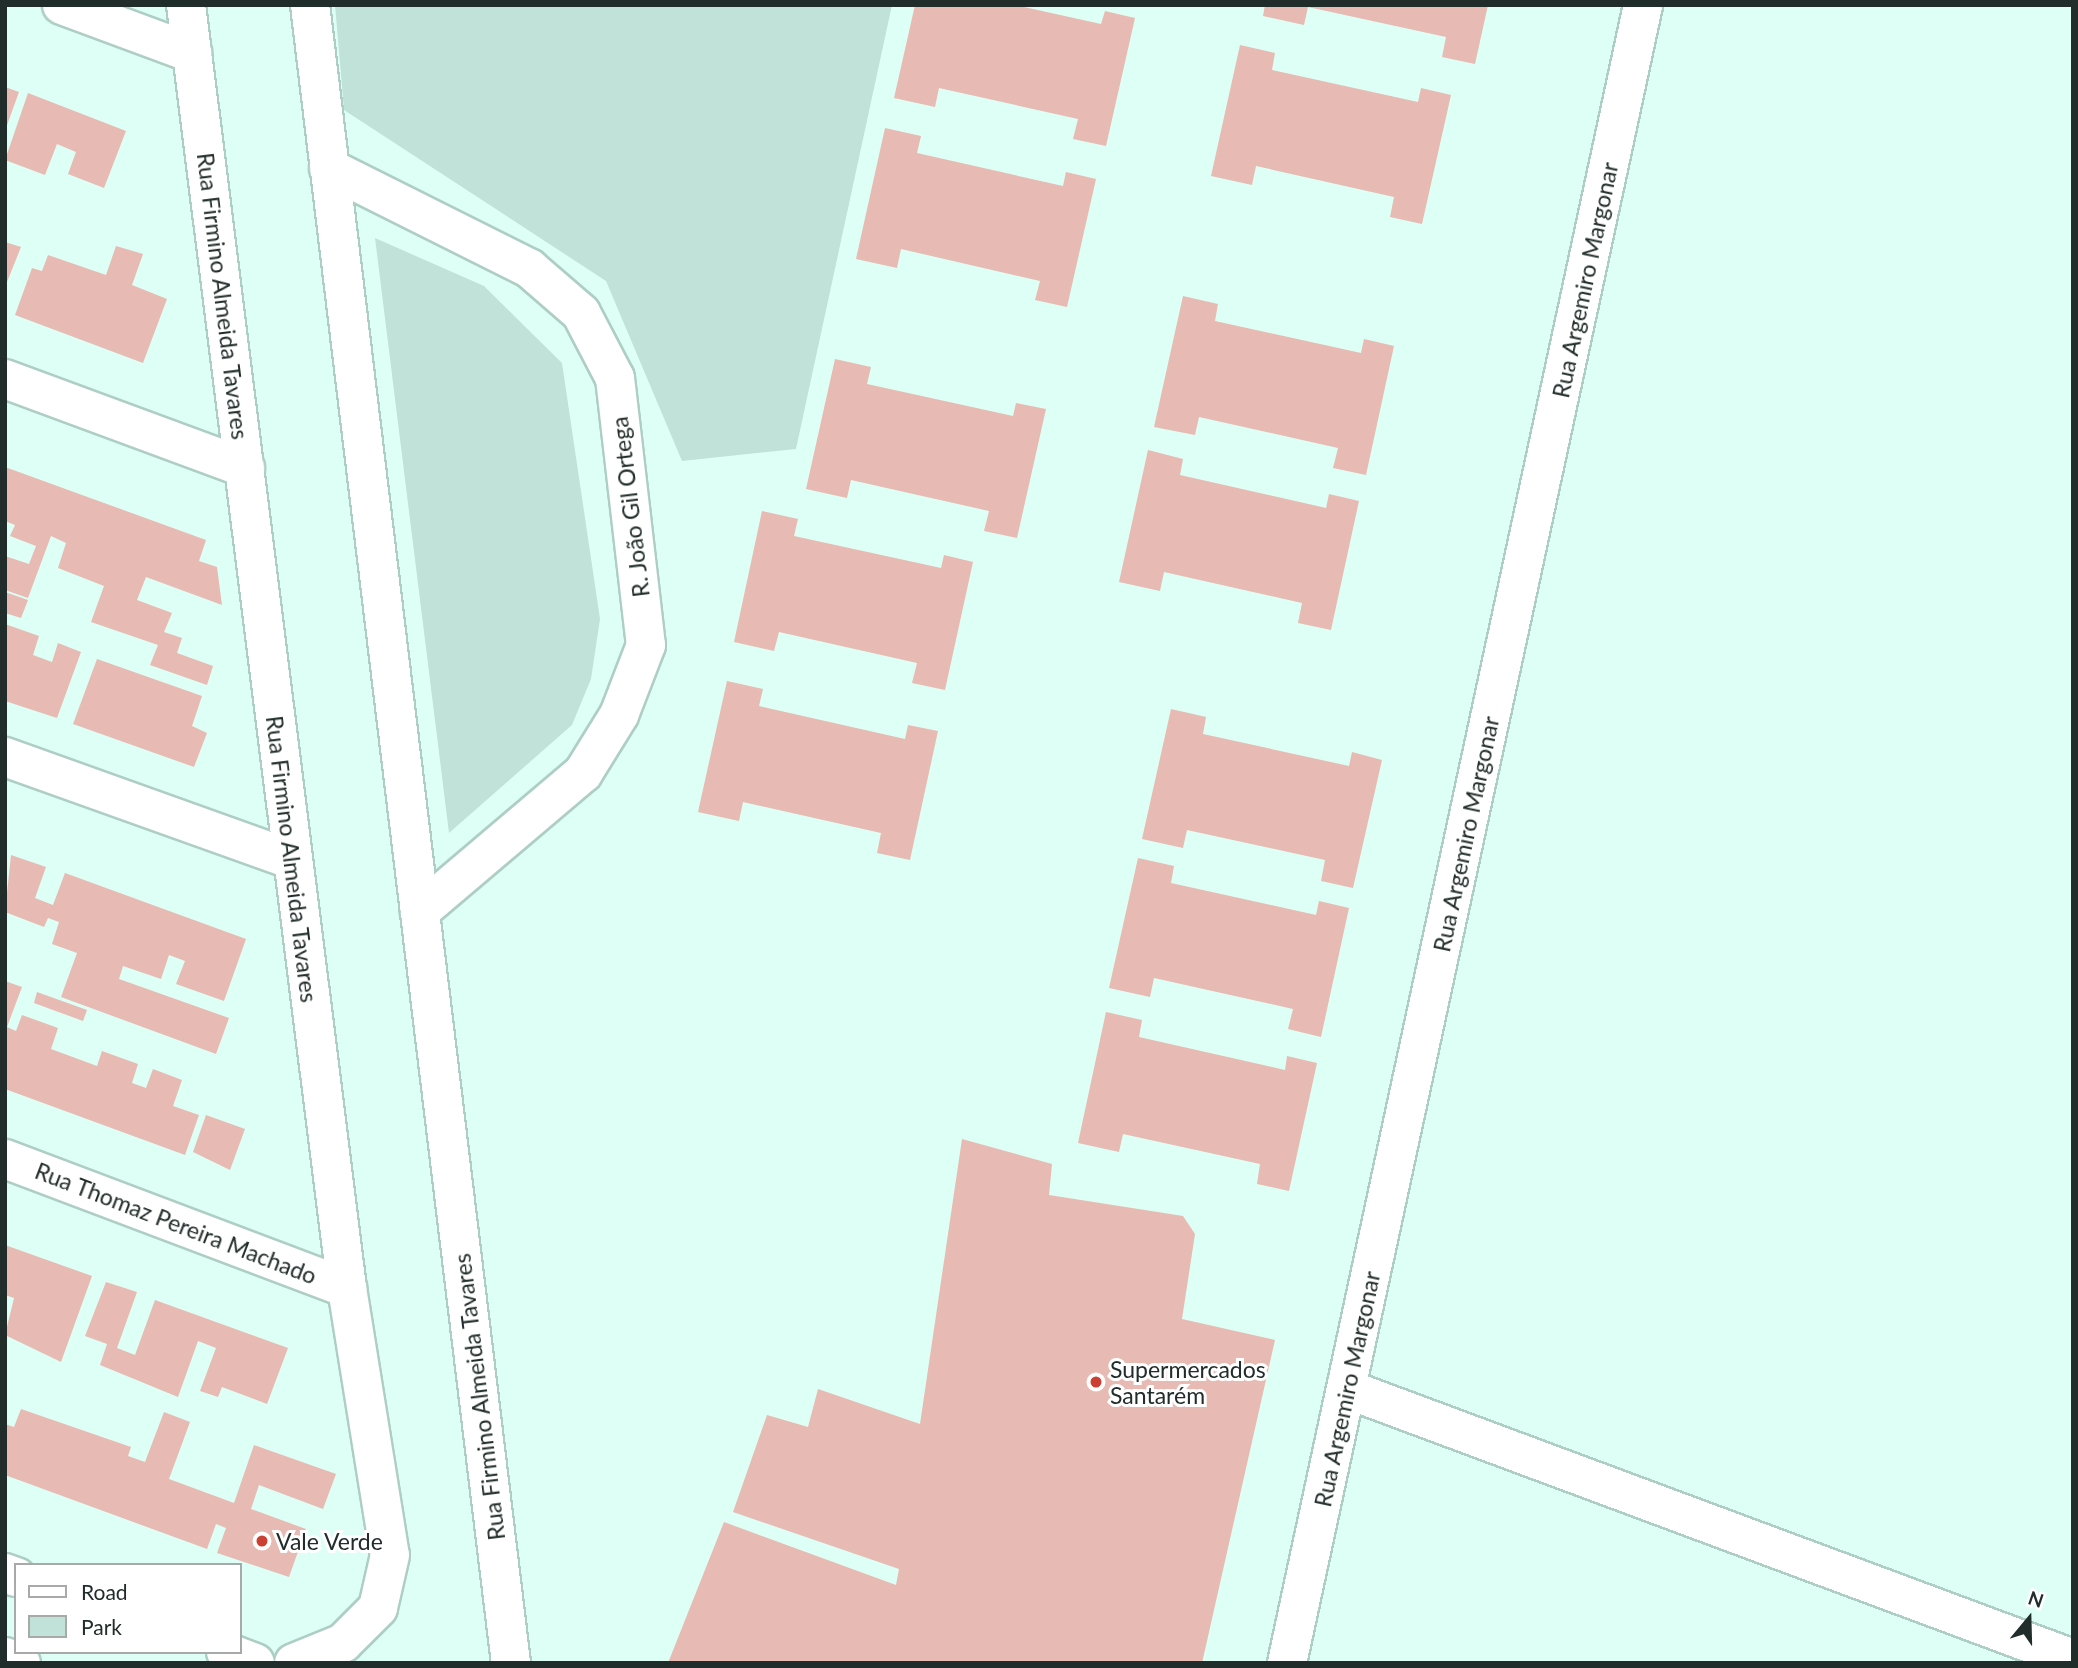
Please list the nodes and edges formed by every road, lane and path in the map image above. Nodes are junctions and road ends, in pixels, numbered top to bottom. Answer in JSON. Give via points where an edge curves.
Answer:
{"nodes":[{"id":1,"x":62,"y":5,"type":"edge"},
{"id":2,"x":186,"y":5,"type":"edge"},
{"id":3,"x":310,"y":5,"type":"edge"},
{"id":4,"x":1643,"y":5,"type":"edge"},
{"id":5,"x":192,"y":53,"type":"junction"},
{"id":6,"x":329,"y":168,"type":"junction"},
{"id":7,"x":5,"y":379,"type":"edge"},
{"id":8,"x":245,"y":468,"type":"junction"},
{"id":9,"x":5,"y":757,"type":"edge"},
{"id":10,"x":292,"y":860,"type":"junction"},
{"id":11,"x":420,"y":911,"type":"junction"},
{"id":12,"x":5,"y":1159,"type":"edge"},
{"id":13,"x":347,"y":1288,"type":"junction"},
{"id":14,"x":1347,"y":1389,"type":"junction"},
{"id":15,"x":231,"y":1654,"type":"edge"},
{"id":16,"x":5,"y":1657,"type":"edge"},
{"id":17,"x":2073,"y":1659,"type":"edge"},
{"id":18,"x":22,"y":1663,"type":"edge"},
{"id":19,"x":255,"y":1663,"type":"edge"},
{"id":20,"x":294,"y":1663,"type":"edge"},
{"id":21,"x":511,"y":1663,"type":"edge"},
{"id":22,"x":1287,"y":1663,"type":"edge"}],
"edges":[{"from":1,"to":5,"type":"street"},
{"from":2,"to":5,"type":"street","name":"Rua Firmino Almeida Tavares"},
{"from":3,"to":6,"type":"street","name":"Rua Firmino Almeida Tavares"},
{"from":4,"to":14,"type":"street","name":"Rua Argemiro Margonar"},
{"from":5,"to":8,"type":"street","name":"Rua Firmino Almeida Tavares"},
{"from":6,"to":11,"type":"street","name":"Rua Firmino Almeida Tavares"},
{"from":6,"to":11,"type":"street","name":"R. João Gil Ortega","via":[[530,268],[581,313],[615,378],[646,645],[618,715],[583,773]]},
{"from":7,"to":8,"type":"street"},
{"from":8,"to":10,"type":"street","name":"Rua Firmino Almeida Tavares"},
{"from":9,"to":10,"type":"street"},
{"from":10,"to":13,"type":"street","name":"Rua Firmino Almeida Tavares"},
{"from":11,"to":21,"type":"street","name":"Rua Firmino Almeida Tavares"},
{"from":12,"to":13,"type":"street","name":"Rua Thomaz Pereira Machado"},
{"from":13,"to":20,"type":"street","name":"Rua Firmino Almeida Tavares","via":[[390,1555],[378,1608],[343,1643]]},
{"from":14,"to":17,"type":"street"},
{"from":14,"to":22,"type":"street","name":"Rua Argemiro Margonar"},
{"from":15,"to":19,"type":"street"},
{"from":16,"to":18,"type":"street"}]}
